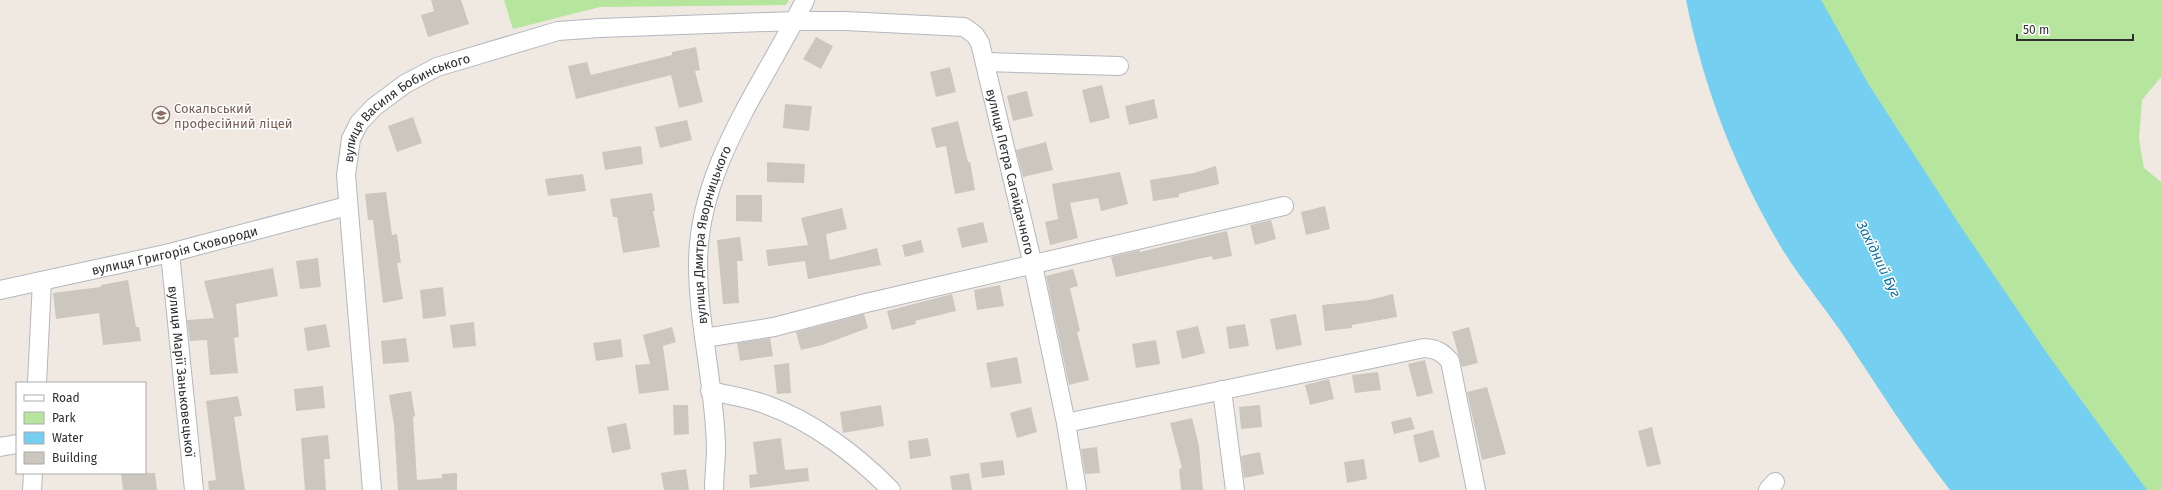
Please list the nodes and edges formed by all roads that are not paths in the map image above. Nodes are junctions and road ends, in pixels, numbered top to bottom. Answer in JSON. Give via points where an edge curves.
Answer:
{"nodes":[{"id":1,"x":805,"y":0,"type":"edge"},
{"id":2,"x":794,"y":21,"type":"junction"},
{"id":3,"x":986,"y":62,"type":"junction"},
{"id":4,"x":1119,"y":66,"type":"dead end"},
{"id":5,"x":347,"y":206,"type":"junction"},
{"id":6,"x":1284,"y":206,"type":"dead end"},
{"id":7,"x":170,"y":253,"type":"junction"},
{"id":8,"x":1033,"y":265,"type":"junction"},
{"id":9,"x":42,"y":280,"type":"junction"},
{"id":10,"x":0,"y":290,"type":"edge"},
{"id":11,"x":704,"y":338,"type":"junction"},
{"id":12,"x":37,"y":382,"type":"edge"},
{"id":13,"x":1222,"y":390,"type":"junction"},
{"id":14,"x":710,"y":391,"type":"junction"},
{"id":15,"x":1066,"y":423,"type":"junction"},
{"id":16,"x":16,"y":444,"type":"edge"},
{"id":17,"x":0,"y":447,"type":"edge"},
{"id":18,"x":33,"y":474,"type":"edge"},
{"id":19,"x":32,"y":490,"type":"edge"},
{"id":20,"x":194,"y":490,"type":"edge"},
{"id":21,"x":372,"y":490,"type":"edge"},
{"id":22,"x":714,"y":490,"type":"edge"},
{"id":23,"x":891,"y":490,"type":"edge"},
{"id":24,"x":1078,"y":490,"type":"edge"},
{"id":25,"x":1235,"y":490,"type":"edge"},
{"id":26,"x":1476,"y":490,"type":"edge"}],
"edges":[{"from":1,"to":2,"type":"street","name":"вулиця Дмитра Яворницького"},
{"from":2,"to":3,"type":"street","name":"вулиця Петра Сагайдачного","via":[[964,27],[976,35]]},
{"from":2,"to":5,"type":"street","name":"вулиця Василя Бобинського","via":[[600,28],[558,32],[437,67],[399,88],[374,107],[359,123],[351,139],[346,175]]},
{"from":2,"to":11,"type":"street","name":"вулиця Дмитра Яворницького","via":[[733,132],[708,194],[701,228],[698,263]]},
{"from":3,"to":4,"type":"street"},
{"from":3,"to":8,"type":"street","name":"вулиця Петра Сагайдачного"},
{"from":5,"to":7,"type":"street","name":"вулиця Григорія Сковороди"},
{"from":5,"to":21,"type":"street","name":"вулиця Василя Бобинського"},
{"from":6,"to":8,"type":"street"},
{"from":7,"to":9,"type":"street","name":"вулиця Григорія Сковороди"},
{"from":7,"to":20,"type":"street","name":"вулиця Марії Заньковецької"},
{"from":8,"to":11,"type":"street","via":[[774,327]]},
{"from":8,"to":15,"type":"street","name":"вулиця Петра Сагайдачного"},
{"from":9,"to":10,"type":"street","name":"вулиця Григорія Сковороди"},
{"from":9,"to":12,"type":"street"},
{"from":11,"to":14,"type":"street","name":"вулиця Дмитра Яворницького"},
{"from":13,"to":15,"type":"street"},
{"from":13,"to":25,"type":"street"},
{"from":13,"to":26,"type":"street","via":[[1424,348],[1442,351],[1450,361],[1454,375]]},
{"from":14,"to":22,"type":"street","name":"вулиця Дмитра Яворницького","via":[[716,447]]},
{"from":14,"to":23,"type":"street","via":[[767,405],[802,420],[868,467]]},
{"from":15,"to":24,"type":"street","name":"вулиця Петра Сагайдачного"},
{"from":16,"to":17,"type":"street"},
{"from":18,"to":19,"type":"street"}]}
